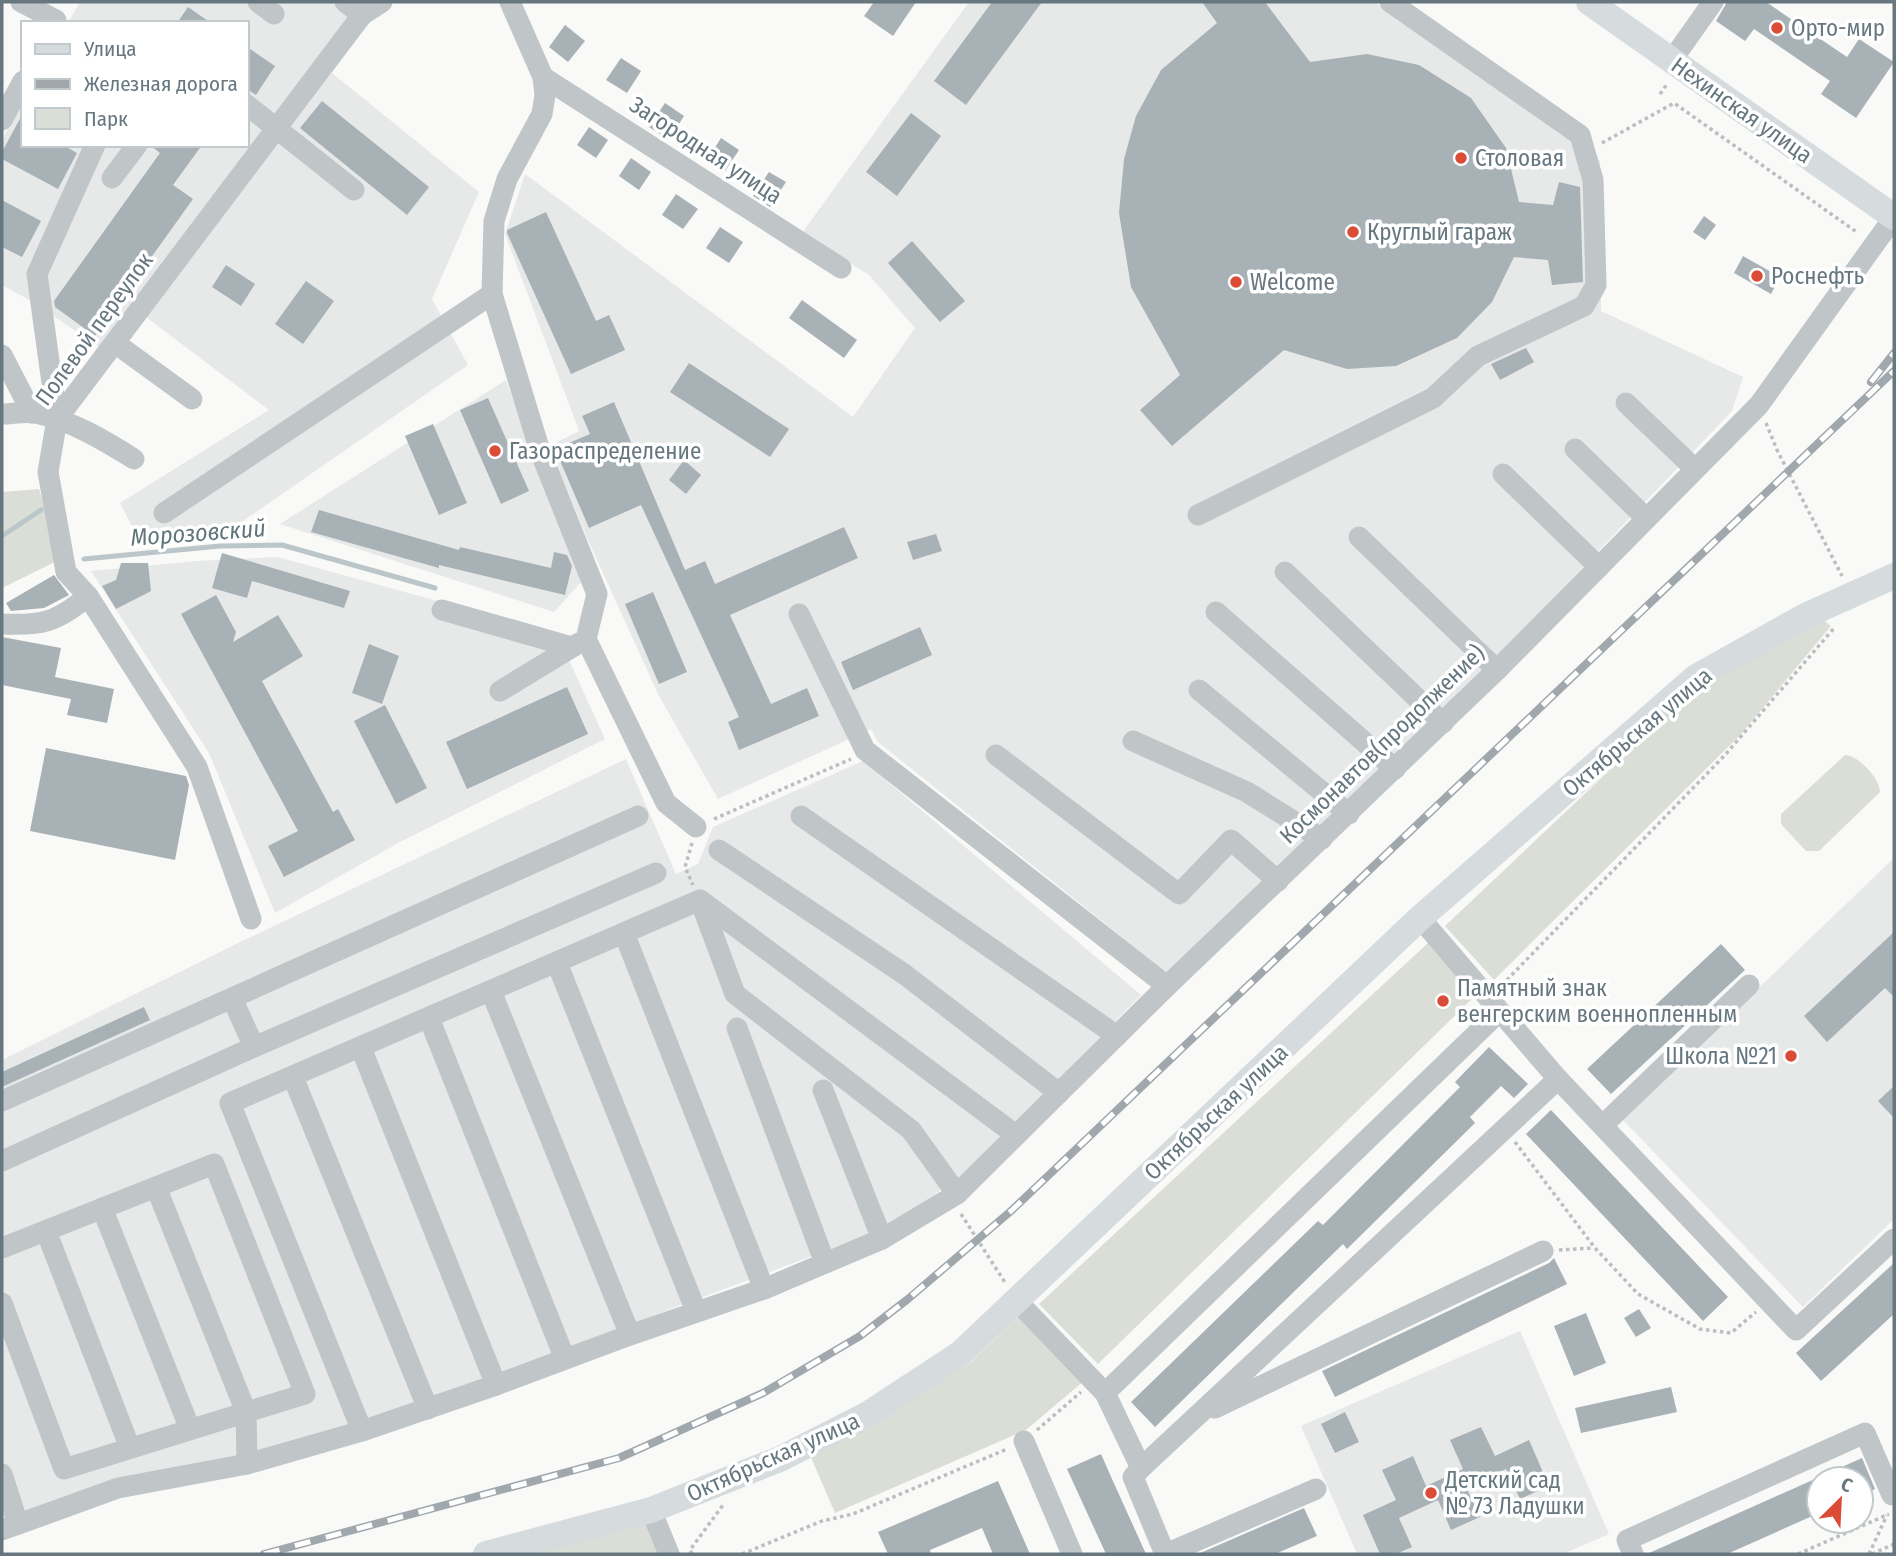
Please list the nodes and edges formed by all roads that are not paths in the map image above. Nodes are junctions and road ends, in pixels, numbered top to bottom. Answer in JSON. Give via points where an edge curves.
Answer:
{"nodes":[{"id":1,"x":21,"y":2,"type":"edge"},
{"id":2,"x":345,"y":2,"type":"edge"},
{"id":3,"x":382,"y":2,"type":"edge"},
{"id":4,"x":510,"y":2,"type":"edge"},
{"id":5,"x":1390,"y":2,"type":"edge"},
{"id":6,"x":1589,"y":2,"type":"edge"},
{"id":7,"x":1713,"y":2,"type":"edge"},
{"id":8,"x":58,"y":15,"type":"edge"},
{"id":9,"x":362,"y":15,"type":"junction"},
{"id":10,"x":1672,"y":60,"type":"junction"},
{"id":11,"x":542,"y":77,"type":"junction"},
{"id":12,"x":21,"y":85,"type":"edge"},
{"id":13,"x":248,"y":106,"type":"edge"},
{"id":14,"x":2,"y":120,"type":"edge"},
{"id":15,"x":278,"y":127,"type":"junction"},
{"id":16,"x":94,"y":147,"type":"edge"},
{"id":17,"x":135,"y":147,"type":"edge"},
{"id":18,"x":112,"y":178,"type":"dead end"},
{"id":19,"x":354,"y":190,"type":"dead end"},
{"id":20,"x":1894,"y":217,"type":"edge"},
{"id":21,"x":841,"y":268,"type":"dead end"},
{"id":22,"x":492,"y":294,"type":"junction"},
{"id":23,"x":115,"y":342,"type":"junction"},
{"id":24,"x":2,"y":355,"type":"edge"},
{"id":25,"x":192,"y":399,"type":"dead end"},
{"id":26,"x":1626,"y":403,"type":"dead end"},
{"id":27,"x":32,"y":413,"type":"junction"},
{"id":28,"x":2,"y":414,"type":"edge"},
{"id":29,"x":57,"y":419,"type":"junction"},
{"id":30,"x":1575,"y":449,"type":"dead end"},
{"id":31,"x":134,"y":459,"type":"dead end"},
{"id":32,"x":1695,"y":469,"type":"junction"},
{"id":33,"x":1503,"y":474,"type":"dead end"},
{"id":34,"x":164,"y":513,"type":"dead end"},
{"id":35,"x":1198,"y":515,"type":"dead end"},
{"id":36,"x":1646,"y":519,"type":"junction"},
{"id":37,"x":1359,"y":537,"type":"dead end"},
{"id":38,"x":1599,"y":566,"type":"junction"},
{"id":39,"x":1284,"y":572,"type":"dead end"},
{"id":40,"x":1894,"y":576,"type":"edge"},
{"id":41,"x":88,"y":596,"type":"junction"},
{"id":42,"x":442,"y":610,"type":"dead end"},
{"id":43,"x":1216,"y":612,"type":"dead end"},
{"id":44,"x":799,"y":614,"type":"dead end"},
{"id":45,"x":2,"y":624,"type":"edge"},
{"id":46,"x":579,"y":643,"type":"junction"},
{"id":47,"x":1497,"y":670,"type":"junction"},
{"id":48,"x":1199,"y":690,"type":"dead end"},
{"id":49,"x":500,"y":691,"type":"dead end"},
{"id":50,"x":1443,"y":723,"type":"junction"},
{"id":51,"x":1133,"y":741,"type":"dead end"},
{"id":52,"x":996,"y":755,"type":"dead end"},
{"id":53,"x":1395,"y":769,"type":"junction"},
{"id":54,"x":1349,"y":814,"type":"junction"},
{"id":55,"x":638,"y":816,"type":"dead end"},
{"id":56,"x":801,"y":816,"type":"dead end"},
{"id":57,"x":696,"y":827,"type":"road end"},
{"id":58,"x":1322,"y":839,"type":"junction"},
{"id":59,"x":719,"y":850,"type":"dead end"},
{"id":60,"x":656,"y":873,"type":"dead end"},
{"id":61,"x":1278,"y":881,"type":"junction"},
{"id":62,"x":700,"y":900,"type":"junction"},
{"id":63,"x":1420,"y":918,"type":"junction"},
{"id":64,"x":251,"y":919,"type":"dead end"},
{"id":65,"x":624,"y":933,"type":"junction"},
{"id":66,"x":557,"y":963,"type":"junction"},
{"id":67,"x":1749,"y":985,"type":"dead end"},
{"id":68,"x":1167,"y":986,"type":"junction"},
{"id":69,"x":491,"y":991,"type":"junction"},
{"id":70,"x":232,"y":998,"type":"junction"},
{"id":71,"x":1493,"y":1006,"type":"junction"},
{"id":72,"x":429,"y":1018,"type":"junction"},
{"id":73,"x":737,"y":1028,"type":"dead end"},
{"id":74,"x":1117,"y":1036,"type":"junction"},
{"id":75,"x":254,"y":1047,"type":"junction"},
{"id":76,"x":361,"y":1048,"type":"junction"},
{"id":77,"x":293,"y":1077,"type":"junction"},
{"id":78,"x":1558,"y":1079,"type":"junction"},
{"id":79,"x":823,"y":1090,"type":"dead end"},
{"id":80,"x":1059,"y":1093,"type":"junction"},
{"id":81,"x":2,"y":1101,"type":"edge"},
{"id":82,"x":1603,"y":1125,"type":"junction"},
{"id":83,"x":1016,"y":1135,"type":"junction"},
{"id":84,"x":2,"y":1161,"type":"edge"},
{"id":85,"x":156,"y":1187,"type":"junction"},
{"id":86,"x":953,"y":1196,"type":"junction"},
{"id":87,"x":102,"y":1208,"type":"junction"},
{"id":88,"x":46,"y":1231,"type":"junction"},
{"id":89,"x":882,"y":1239,"type":"junction"},
{"id":90,"x":1894,"y":1240,"type":"edge"},
{"id":91,"x":2,"y":1248,"type":"edge"},
{"id":92,"x":1543,"y":1251,"type":"road end"},
{"id":93,"x":825,"y":1263,"type":"junction"},
{"id":94,"x":764,"y":1289,"type":"junction"},
{"id":95,"x":1017,"y":1301,"type":"junction"},
{"id":96,"x":2,"y":1303,"type":"edge"},
{"id":97,"x":696,"y":1311,"type":"junction"},
{"id":98,"x":630,"y":1335,"type":"junction"},
{"id":99,"x":565,"y":1359,"type":"junction"},
{"id":100,"x":496,"y":1385,"type":"junction"},
{"id":101,"x":1100,"y":1387,"type":"junction"},
{"id":102,"x":428,"y":1409,"type":"junction"},
{"id":103,"x":246,"y":1412,"type":"junction"},
{"id":104,"x":1198,"y":1416,"type":"junction"},
{"id":105,"x":190,"y":1429,"type":"junction"},
{"id":106,"x":362,"y":1432,"type":"junction"},
{"id":107,"x":1024,"y":1441,"type":"road end"},
{"id":108,"x":130,"y":1448,"type":"junction"},
{"id":109,"x":247,"y":1464,"type":"junction"},
{"id":110,"x":1141,"y":1468,"type":"junction"},
{"id":111,"x":2,"y":1474,"type":"edge"},
{"id":112,"x":1316,"y":1489,"type":"dead end"},
{"id":113,"x":1892,"y":1503,"type":"edge"},
{"id":114,"x":651,"y":1510,"type":"junction"},
{"id":115,"x":10,"y":1527,"type":"edge"},
{"id":116,"x":486,"y":1554,"type":"edge"},
{"id":117,"x":669,"y":1554,"type":"edge"},
{"id":118,"x":1072,"y":1554,"type":"edge"},
{"id":119,"x":1166,"y":1554,"type":"edge"},
{"id":120,"x":1633,"y":1554,"type":"edge"}],
"edges":[{"from":1,"to":8,"type":"street"},
{"from":2,"to":9,"type":"street"},
{"from":3,"to":9,"type":"street","name":"Полевой переулок"},
{"from":4,"to":11,"type":"street"},
{"from":5,"to":35,"type":"street","via":[[1580,135],[1593,180],[1596,285],[1584,306],[1478,356],[1433,398]]},
{"from":6,"to":10,"type":"main road","name":"Нехинская улица"},
{"from":7,"to":10,"type":"street"},
{"from":9,"to":15,"type":"street","name":"Полевой переулок"},
{"from":10,"to":20,"type":"main road","name":"Нехинская улица"},
{"from":11,"to":21,"type":"street","name":"Загородная улица"},
{"from":11,"to":22,"type":"street","via":[[542,114],[507,179],[494,221]]},
{"from":12,"to":14,"type":"street"},
{"from":13,"to":15,"type":"street"},
{"from":15,"to":19,"type":"street"},
{"from":15,"to":23,"type":"street","name":"Полевой переулок"},
{"from":16,"to":29,"type":"street","via":[[37,274]]},
{"from":17,"to":18,"type":"street"},
{"from":20,"to":32,"type":"street","name":"Космонавтов(продолжение)","via":[[1759,405]]},
{"from":22,"to":34,"type":"street"},
{"from":22,"to":46,"type":"street","via":[[540,451],[597,594]]},
{"from":23,"to":25,"type":"street"},
{"from":23,"to":29,"type":"street","name":"Полевой переулок"},
{"from":24,"to":27,"type":"street"},
{"from":26,"to":32,"type":"street"},
{"from":27,"to":28,"type":"street"},
{"from":27,"to":29,"type":"street"},
{"from":29,"to":31,"type":"street"},
{"from":29,"to":41,"type":"street","name":"Полевой переулок","via":[[48,472],[66,572]]},
{"from":30,"to":36,"type":"street"},
{"from":32,"to":36,"type":"street","name":"Космонавтов(продолжение)"},
{"from":33,"to":38,"type":"street"},
{"from":36,"to":38,"type":"street","name":"Космонавтов(продолжение)"},
{"from":37,"to":47,"type":"street"},
{"from":38,"to":47,"type":"street","name":"Космонавтов(продолжение)"},
{"from":39,"to":50,"type":"street"},
{"from":40,"to":63,"type":"main road","name":"Октябрьская улица","via":[[1807,615],[1696,677]]},
{"from":41,"to":45,"type":"street","via":[[64,615],[31,625]]},
{"from":41,"to":64,"type":"street","name":"Полевой переулок","via":[[197,767]]},
{"from":42,"to":46,"type":"street"},
{"from":43,"to":53,"type":"street"},
{"from":44,"to":68,"type":"street","via":[[867,752]]},
{"from":46,"to":49,"type":"street"},
{"from":46,"to":57,"type":"street","via":[[666,803]]},
{"from":47,"to":50,"type":"street","name":"Космонавтов(продолжение)"},
{"from":48,"to":54,"type":"street"},
{"from":50,"to":53,"type":"street","name":"Космонавтов(продолжение)"},
{"from":51,"to":58,"type":"street","via":[[1247,792]]},
{"from":52,"to":61,"type":"street","via":[[1179,894],[1231,840]]},
{"from":53,"to":54,"type":"street","name":"Космонавтов(продолжение)"},
{"from":54,"to":58,"type":"street","name":"Космонавтов(продолжение)"},
{"from":55,"to":70,"type":"street"},
{"from":56,"to":74,"type":"street"},
{"from":58,"to":61,"type":"street","name":"Космонавтов(продолжение)"},
{"from":59,"to":80,"type":"street","via":[[904,974]]},
{"from":60,"to":75,"type":"street"},
{"from":61,"to":68,"type":"street","name":"Космонавтов(продолжение)"},
{"from":62,"to":65,"type":"street"},
{"from":62,"to":83,"type":"street"},
{"from":62,"to":86,"type":"street","via":[[735,994],[911,1130]]},
{"from":63,"to":71,"type":"street"},
{"from":63,"to":95,"type":"main road","name":"Октябрьская улица"},
{"from":65,"to":66,"type":"street"},
{"from":65,"to":94,"type":"street"},
{"from":66,"to":69,"type":"street"},
{"from":66,"to":97,"type":"street"},
{"from":67,"to":82,"type":"street"},
{"from":68,"to":74,"type":"street","name":"Космонавтов(продолжение)"},
{"from":69,"to":72,"type":"street"},
{"from":69,"to":98,"type":"street"},
{"from":70,"to":75,"type":"street"},
{"from":70,"to":81,"type":"street"},
{"from":71,"to":78,"type":"street"},
{"from":71,"to":101,"type":"street"},
{"from":72,"to":76,"type":"street"},
{"from":72,"to":99,"type":"street"},
{"from":73,"to":93,"type":"street"},
{"from":74,"to":80,"type":"street","name":"Космонавтов(продолжение)"},
{"from":75,"to":84,"type":"street"},
{"from":76,"to":77,"type":"street"},
{"from":76,"to":100,"type":"street"},
{"from":77,"to":102,"type":"street"},
{"from":77,"to":106,"type":"street","via":[[230,1103]]},
{"from":78,"to":82,"type":"street"},
{"from":78,"to":104,"type":"street"},
{"from":79,"to":89,"type":"street"},
{"from":80,"to":83,"type":"street","name":"Космонавтов(продолжение)"},
{"from":82,"to":90,"type":"street","via":[[1796,1330]]},
{"from":83,"to":86,"type":"street","name":"Космонавтов(продолжение)"},
{"from":85,"to":87,"type":"street"},
{"from":85,"to":103,"type":"street"},
{"from":85,"to":103,"type":"street","via":[[214,1164],[305,1394]]},
{"from":86,"to":89,"type":"street","name":"Космонавтов(продолжение)"},
{"from":87,"to":88,"type":"street"},
{"from":87,"to":105,"type":"street"},
{"from":88,"to":91,"type":"street"},
{"from":88,"to":108,"type":"street"},
{"from":89,"to":93,"type":"street","name":"Космонавтов(продолжение)"},
{"from":92,"to":104,"type":"street"},
{"from":93,"to":94,"type":"street","name":"Космонавтов(продолжение)"},
{"from":94,"to":97,"type":"street","name":"Космонавтов(продолжение)"},
{"from":95,"to":101,"type":"street"},
{"from":95,"to":114,"type":"main road","name":"Октябрьская улица","via":[[961,1353],[868,1415],[780,1458]]},
{"from":96,"to":108,"type":"street","via":[[64,1469]]},
{"from":97,"to":98,"type":"street","name":"Космонавтов(продолжение)"},
{"from":98,"to":99,"type":"street","name":"Космонавтов(продолжение)"},
{"from":99,"to":100,"type":"street","name":"Космонавтов(продолжение)"},
{"from":100,"to":102,"type":"street","name":"Космонавтов(продолжение)"},
{"from":101,"to":110,"type":"street"},
{"from":102,"to":106,"type":"street","name":"Космонавтов(продолжение)"},
{"from":103,"to":105,"type":"street"},
{"from":103,"to":109,"type":"street"},
{"from":104,"to":110,"type":"street"},
{"from":105,"to":108,"type":"street"},
{"from":106,"to":109,"type":"street","name":"Космонавтов(продолжение)"},
{"from":107,"to":118,"type":"street"},
{"from":109,"to":115,"type":"street","name":"Космонавтов(продолжение)","via":[[118,1488]]},
{"from":110,"to":119,"type":"street","via":[[1132,1477]]},
{"from":111,"to":115,"type":"street"},
{"from":112,"to":119,"type":"street"},
{"from":113,"to":120,"type":"street","via":[[1865,1433],[1628,1540]]},
{"from":114,"to":116,"type":"main road","name":"Октябрьская улица"},
{"from":114,"to":117,"type":"street"}]}
